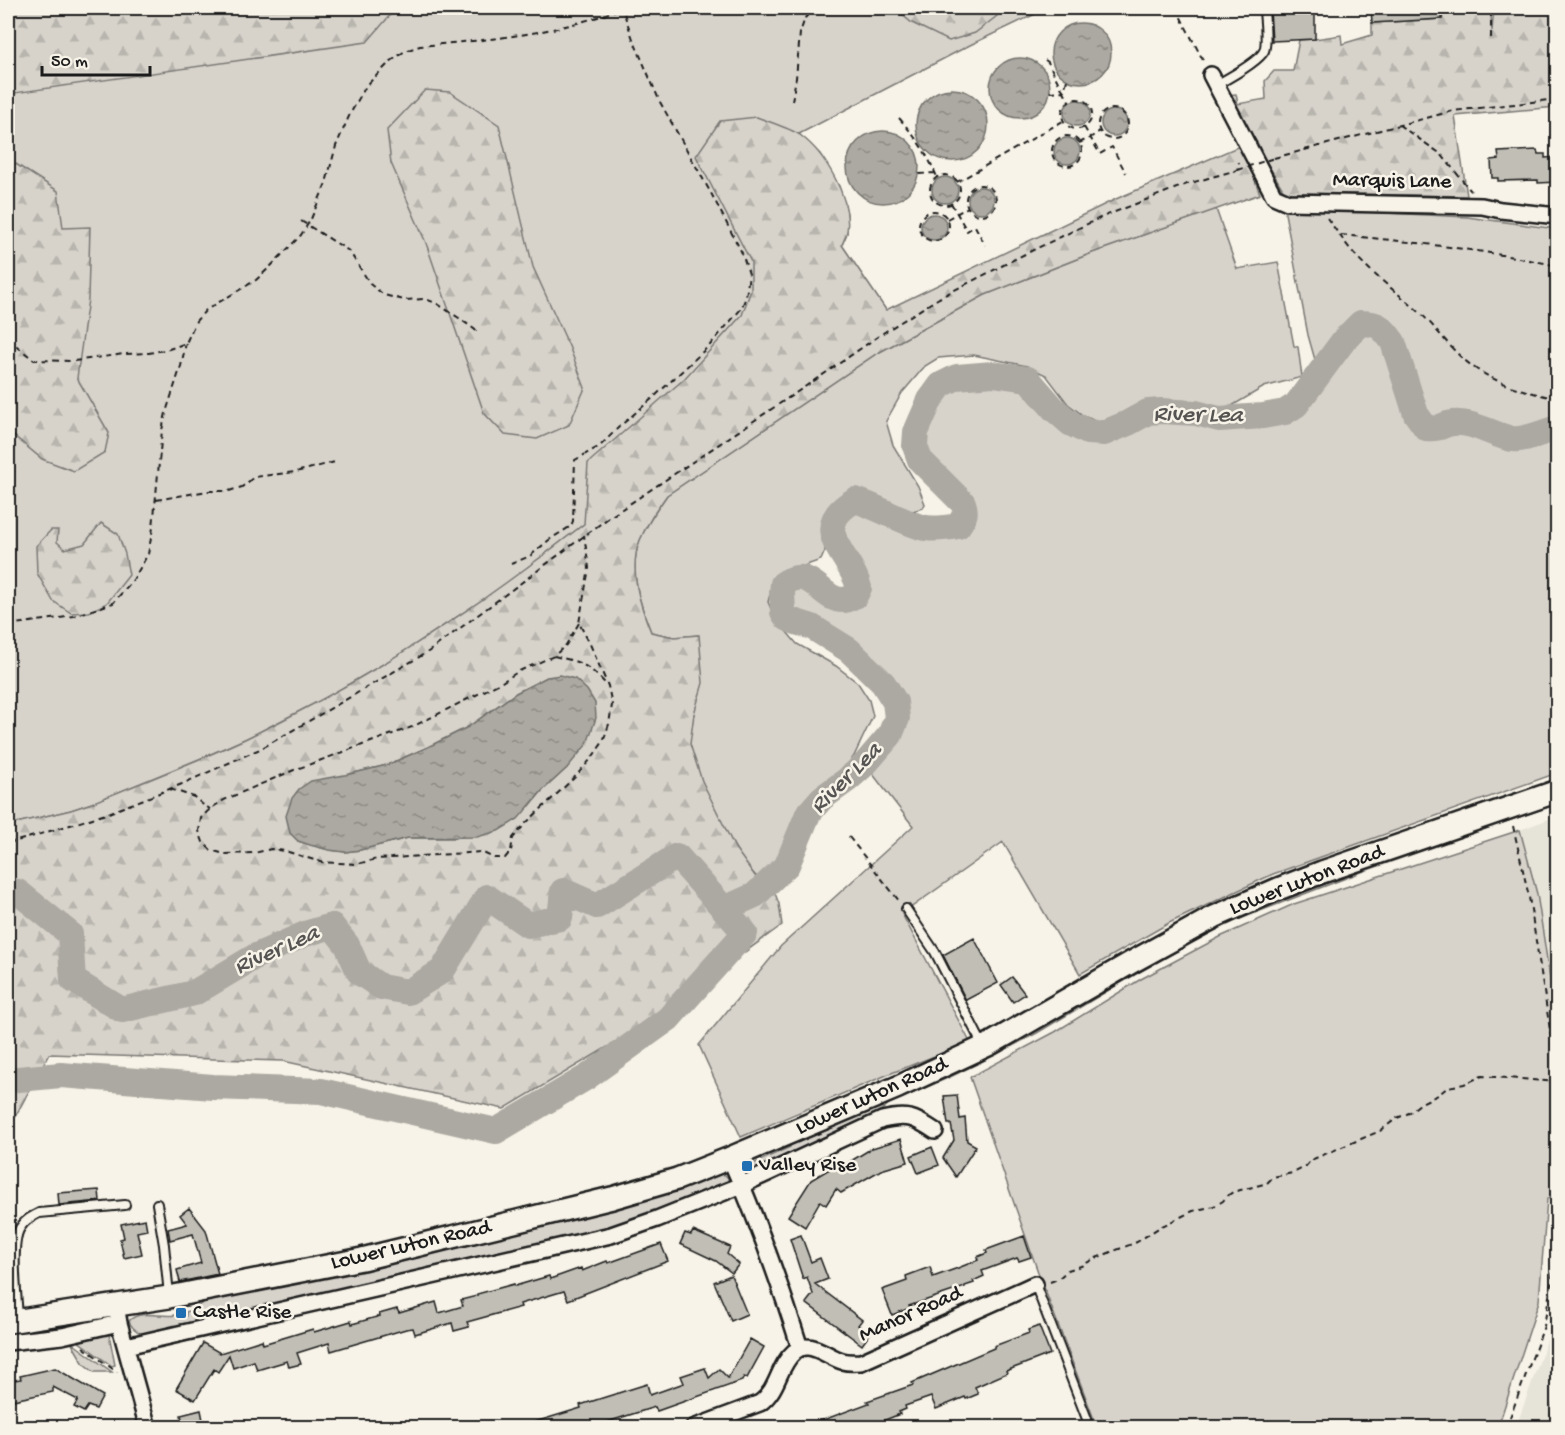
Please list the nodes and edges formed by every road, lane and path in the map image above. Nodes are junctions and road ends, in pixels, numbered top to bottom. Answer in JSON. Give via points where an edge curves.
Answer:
{"nodes":[{"id":1,"x":621,"y":8,"type":"edge"},
{"id":2,"x":814,"y":8,"type":"edge"},
{"id":3,"x":1176,"y":8,"type":"edge"},
{"id":4,"x":1264,"y":8,"type":"edge"},
{"id":5,"x":1492,"y":8,"type":"edge"},
{"id":6,"x":1491,"y":38,"type":"dead end"},
{"id":7,"x":1045,"y":60,"type":"dead end"},
{"id":8,"x":1067,"y":80,"type":"dead end"},
{"id":9,"x":1214,"y":80,"type":"junction"},
{"id":10,"x":1064,"y":91,"type":"junction"},
{"id":11,"x":1050,"y":92,"type":"dead end"},
{"id":12,"x":1557,"y":99,"type":"edge"},
{"id":13,"x":792,"y":101,"type":"dead end"},
{"id":14,"x":1069,"y":101,"type":"junction"},
{"id":15,"x":899,"y":118,"type":"dead end"},
{"id":16,"x":1063,"y":120,"type":"junction"},
{"id":17,"x":1399,"y":125,"type":"junction"},
{"id":18,"x":1084,"y":127,"type":"junction"},
{"id":19,"x":1101,"y":131,"type":"junction"},
{"id":20,"x":1090,"y":138,"type":"junction"},
{"id":21,"x":1079,"y":143,"type":"junction"},
{"id":22,"x":1126,"y":173,"type":"dead end"},
{"id":23,"x":919,"y":174,"type":"dead end"},
{"id":24,"x":936,"y":175,"type":"junction"},
{"id":25,"x":957,"y":182,"type":"junction"},
{"id":26,"x":951,"y":203,"type":"junction"},
{"id":27,"x":1319,"y":203,"type":"junction"},
{"id":28,"x":1482,"y":206,"type":"junction"},
{"id":29,"x":968,"y":207,"type":"junction"},
{"id":30,"x":957,"y":213,"type":"junction"},
{"id":31,"x":1557,"y":216,"type":"edge"},
{"id":32,"x":947,"y":219,"type":"junction"},
{"id":33,"x":302,"y":221,"type":"dead end"},
{"id":34,"x":307,"y":225,"type":"junction"},
{"id":35,"x":1339,"y":234,"type":"junction"},
{"id":36,"x":985,"y":245,"type":"dead end"},
{"id":37,"x":1557,"y":266,"type":"edge"},
{"id":38,"x":478,"y":332,"type":"dead end"},
{"id":39,"x":8,"y":339,"type":"edge"},
{"id":40,"x":186,"y":343,"type":"junction"},
{"id":41,"x":1557,"y":399,"type":"edge"},
{"id":42,"x":335,"y":462,"type":"dead end"},
{"id":43,"x":155,"y":500,"type":"junction"},
{"id":44,"x":584,"y":535,"type":"junction"},
{"id":45,"x":511,"y":564,"type":"dead end"},
{"id":46,"x":579,"y":623,"type":"junction"},
{"id":47,"x":8,"y":625,"type":"edge"},
{"id":48,"x":554,"y":656,"type":"junction"},
{"id":49,"x":608,"y":686,"type":"junction"},
{"id":50,"x":170,"y":789,"type":"junction"},
{"id":51,"x":1557,"y":791,"type":"edge"},
{"id":52,"x":210,"y":809,"type":"junction"},
{"id":53,"x":1513,"y":825,"type":"dead end"},
{"id":54,"x":849,"y":837,"type":"dead end"},
{"id":55,"x":8,"y":843,"type":"edge"},
{"id":56,"x":906,"y":909,"type":"joint"},
{"id":57,"x":984,"y":1047,"type":"junction"},
{"id":58,"x":1557,"y":1081,"type":"edge"},
{"id":59,"x":935,"y":1131,"type":"dead end"},
{"id":60,"x":730,"y":1158,"type":"junction"},
{"id":61,"x":742,"y":1185,"type":"junction"},
{"id":62,"x":157,"y":1204,"type":"dead end"},
{"id":63,"x":125,"y":1205,"type":"dead end"},
{"id":64,"x":1557,"y":1243,"type":"edge"},
{"id":65,"x":1035,"y":1284,"type":"junction"},
{"id":66,"x":169,"y":1297,"type":"junction"},
{"id":67,"x":117,"y":1314,"type":"junction"},
{"id":68,"x":13,"y":1321,"type":"edge"},
{"id":69,"x":73,"y":1333,"type":"junction"},
{"id":70,"x":8,"y":1342,"type":"edge"},
{"id":71,"x":126,"y":1346,"type":"junction"},
{"id":72,"x":800,"y":1348,"type":"junction"},
{"id":73,"x":117,"y":1364,"type":"dead end"},
{"id":74,"x":1557,"y":1378,"type":"edge"},
{"id":75,"x":148,"y":1428,"type":"edge"},
{"id":76,"x":693,"y":1428,"type":"edge"},
{"id":77,"x":1085,"y":1428,"type":"edge"},
{"id":78,"x":1506,"y":1428,"type":"edge"},
{"id":79,"x":1553,"y":1428,"type":"edge"}],
"edges":[{"from":1,"to":34,"type":"path","via":[[555,29],[405,51],[366,86],[350,114]]},
{"from":1,"to":45,"type":"path","via":[[660,102],[742,253],[749,274],[746,297],[741,309],[710,345],[600,446],[575,460],[571,526],[530,556]]},
{"from":2,"to":13,"type":"path","via":[[800,33]]},
{"from":3,"to":9,"type":"path"},
{"from":4,"to":9,"type":"lane","via":[[1263,54],[1239,71]]},
{"from":5,"to":6,"type":"path"},
{"from":7,"to":10,"type":"path"},
{"from":8,"to":10,"type":"path"},
{"from":9,"to":27,"type":"street","name":"Marquis Lane","via":[[1274,196],[1287,202]]},
{"from":10,"to":11,"type":"path"},
{"from":10,"to":14,"type":"path"},
{"from":12,"to":17,"type":"path","via":[[1453,111]]},
{"from":14,"to":16,"type":"path","via":[[1063,108]]},
{"from":14,"to":18,"type":"path","via":[[1079,99],[1091,109],[1091,119]]},
{"from":15,"to":24,"type":"path","via":[[928,157]]},
{"from":16,"to":18,"type":"path","via":[[1071,128]]},
{"from":16,"to":25,"type":"path"},
{"from":17,"to":28,"type":"path","via":[[1441,154]]},
{"from":17,"to":44,"type":"path","bridge":true,"via":[[1187,184],[1102,217],[1025,254],[939,298],[883,333]]},
{"from":18,"to":20,"type":"path"},
{"from":19,"to":19,"type":"path","via":[[1098,122],[1106,111],[1121,110],[1128,118],[1128,128],[1121,136],[1112,139]]},
{"from":19,"to":20,"type":"path"},
{"from":20,"to":21,"type":"path"},
{"from":20,"to":22,"type":"path","via":[[1100,154],[1112,147]]},
{"from":21,"to":21,"type":"path","via":[[1082,151],[1075,164],[1065,166],[1054,159],[1052,150],[1059,138],[1069,136]]},
{"from":23,"to":24,"type":"path"},
{"from":24,"to":25,"type":"path","via":[[947,175]]},
{"from":24,"to":26,"type":"path","via":[[930,189],[932,198],[939,204]]},
{"from":25,"to":26,"type":"path","via":[[959,195]]},
{"from":26,"to":30,"type":"path"},
{"from":27,"to":28,"type":"street","name":"Marquis Lane"},
{"from":27,"to":35,"type":"path"},
{"from":28,"to":31,"type":"street","name":"Marquis Lane"},
{"from":29,"to":29,"type":"path","via":[[967,194],[978,185],[988,187],[996,195],[996,205],[989,213],[975,214]]},
{"from":29,"to":30,"type":"path"},
{"from":30,"to":32,"type":"path"},
{"from":30,"to":36,"type":"path","via":[[967,231],[975,226]]},
{"from":32,"to":32,"type":"path","via":[[948,231],[942,239],[928,240],[921,234],[919,225],[926,213],[941,213]]},
{"from":33,"to":34,"type":"path"},
{"from":34,"to":38,"type":"path","via":[[350,251],[371,285],[384,295],[404,300],[425,298]]},
{"from":34,"to":40,"type":"path","via":[[301,236],[263,273],[206,310]]},
{"from":35,"to":37,"type":"path","via":[[1430,243]]},
{"from":35,"to":41,"type":"path","via":[[1363,264],[1418,311],[1469,363],[1495,380]]},
{"from":39,"to":40,"type":"path","via":[[34,360],[74,361],[149,353]]},
{"from":40,"to":43,"type":"path","via":[[162,430]]},
{"from":42,"to":43,"type":"path","via":[[254,477],[229,491]]},
{"from":43,"to":47,"type":"path","via":[[148,554],[113,603],[74,616]]},
{"from":44,"to":46,"type":"path","via":[[589,568]]},
{"from":44,"to":50,"type":"path","via":[[428,652],[262,748]]},
{"from":46,"to":48,"type":"path"},
{"from":46,"to":49,"type":"path"},
{"from":48,"to":49,"type":"path","via":[[587,666]]},
{"from":48,"to":52,"type":"path","via":[[412,727],[256,785]]},
{"from":49,"to":52,"type":"path","via":[[612,705],[603,742],[513,838],[505,858],[481,852],[387,858],[357,864],[321,862],[271,849],[224,854],[211,850],[199,831],[201,818]]},
{"from":50,"to":52,"type":"path","via":[[194,797]]},
{"from":50,"to":55,"type":"path","via":[[106,814]]},
{"from":51,"to":57,"type":"main road","name":"Lower Luton Road","via":[[1322,872],[1224,913]]},
{"from":53,"to":58,"type":"path","via":[[1529,897]]},
{"from":54,"to":56,"type":"path"},
{"from":56,"to":57,"type":"lane","via":[[935,952]]},
{"from":57,"to":60,"type":"main road","name":"Lower Luton Road"},
{"from":58,"to":65,"type":"path","via":[[1482,1076],[1448,1087],[1380,1131],[1311,1160],[1293,1173],[1233,1192],[1214,1206],[1192,1211],[1137,1242],[1068,1269],[1054,1282]]},
{"from":59,"to":61,"type":"street","name":"Lower Luton Road","via":[[918,1120],[896,1116]]},
{"from":60,"to":61,"type":"street"},
{"from":60,"to":66,"type":"main road","name":"Lower Luton Road","via":[[612,1198],[362,1259]]},
{"from":61,"to":71,"type":"street","name":"Lower Luton Road","via":[[611,1235]]},
{"from":61,"to":72,"type":"street"},
{"from":62,"to":66,"type":"lane"},
{"from":63,"to":68,"type":"lane","via":[[39,1213],[28,1218],[15,1244]]},
{"from":64,"to":78,"type":"path","via":[[1544,1326]]},
{"from":65,"to":72,"type":"street","name":"Manor Road","via":[[861,1362],[849,1363],[815,1348]]},
{"from":65,"to":77,"type":"lane","via":[[1088,1419]]},
{"from":66,"to":67,"type":"main road","name":"Lower Luton Road"},
{"from":67,"to":68,"type":"main road","name":"Lower Luton Road"},
{"from":67,"to":69,"type":"street","name":"Lower Luton Road"},
{"from":67,"to":71,"type":"street"},
{"from":69,"to":70,"type":"street","name":"Lower Luton Road"},
{"from":69,"to":73,"type":"path","via":[[75,1341],[117,1372]]},
{"from":71,"to":75,"type":"street"},
{"from":72,"to":76,"type":"street","via":[[789,1357],[769,1396],[760,1403]]},
{"from":74,"to":79,"type":"path"}]}
